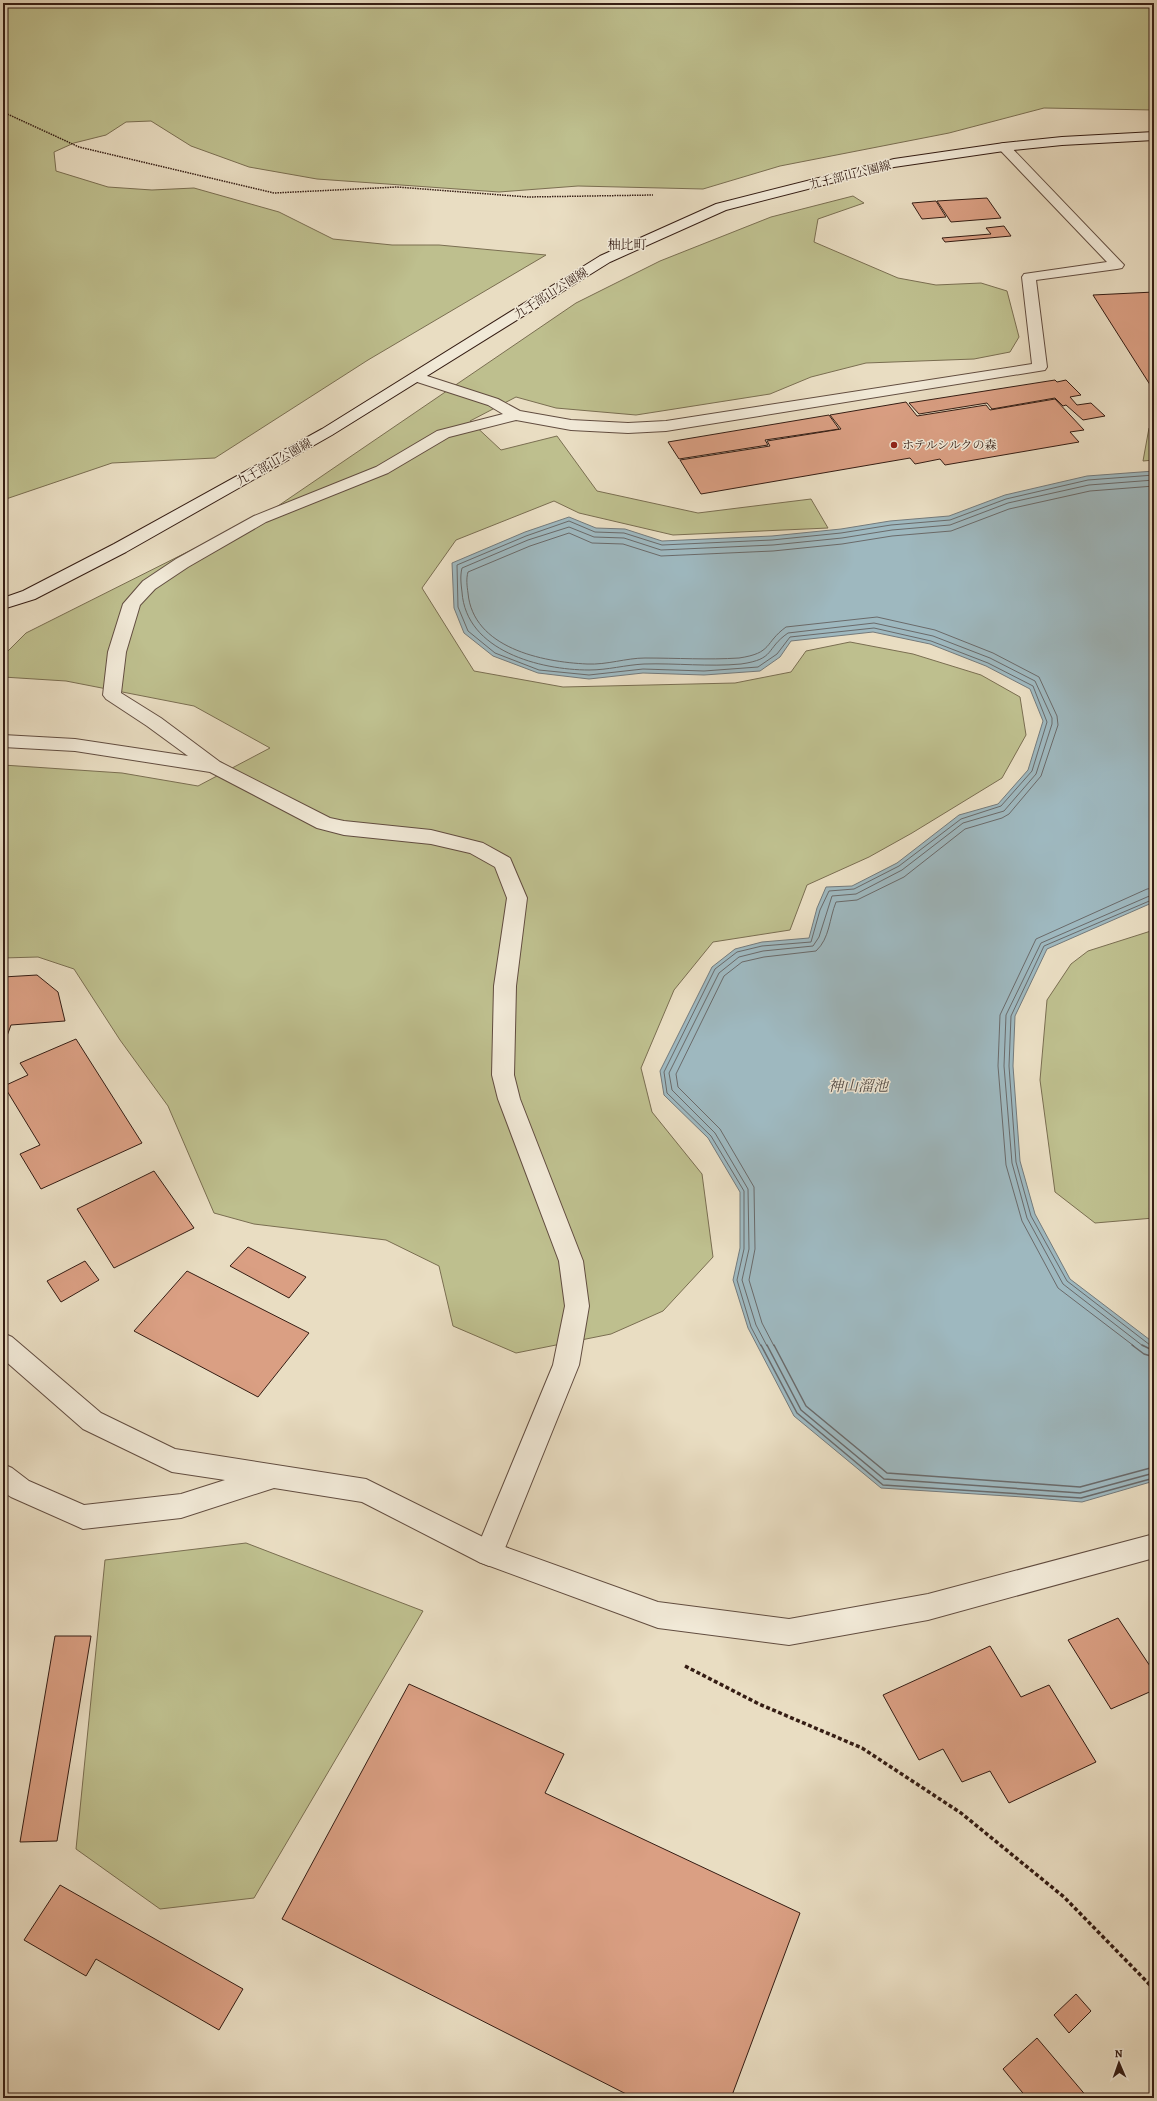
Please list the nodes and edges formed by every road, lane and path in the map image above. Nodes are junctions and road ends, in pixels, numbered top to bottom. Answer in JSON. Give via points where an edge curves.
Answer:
{"nodes":[{"id":1,"x":3,"y":112,"type":"edge"},
{"id":2,"x":1154,"y":136,"type":"edge"},
{"id":3,"x":1004,"y":146,"type":"junction"},
{"id":4,"x":721,"y":207,"type":"junction"},
{"id":5,"x":416,"y":377,"type":"junction"},
{"id":6,"x":516,"y":415,"type":"junction"},
{"id":7,"x":3,"y":604,"type":"edge"},
{"id":8,"x":3,"y":741,"type":"edge"},
{"id":9,"x":218,"y":767,"type":"junction"},
{"id":10,"x":3,"y":1344,"type":"edge"},
{"id":11,"x":3,"y":1476,"type":"edge"},
{"id":12,"x":275,"y":1477,"type":"junction"},
{"id":13,"x":1154,"y":1546,"type":"edge"},
{"id":14,"x":489,"y":1553,"type":"junction"},
{"id":15,"x":658,"y":1615,"type":"junction"},
{"id":16,"x":1154,"y":1989,"type":"edge"}],
"edges":[{"from":1,"to":4,"type":"path","via":[[79,147],[274,193],[398,187],[528,197],[679,195]]},
{"from":2,"to":3,"type":"main road","name":"九千部山公園線"},
{"from":3,"to":4,"type":"main road","name":"九千部山公園線","via":[[894,163]]},
{"from":3,"to":6,"type":"main road","via":[[1117,265],[1029,277],[1040,367],[666,426],[628,428],[570,425]]},
{"from":4,"to":5,"type":"main road","name":"九千部山公園線","via":[[605,259]]},
{"from":5,"to":6,"type":"main road","via":[[493,402]]},
{"from":5,"to":7,"type":"main road","name":"九千部山公園線","via":[[327,432],[120,548],[29,594]]},
{"from":6,"to":9,"type":"main road","via":[[443,434],[382,470],[260,519],[182,563],[149,585],[132,604],[117,652],[112,696]]},
{"from":8,"to":9,"type":"main road","via":[[75,744]]},
{"from":9,"to":14,"type":"main road","via":[[324,823],[344,828],[431,837],[476,848],[503,863],[517,898],[505,986],[503,1075],[509,1099],[571,1261],[577,1306],[566,1365]]},
{"from":10,"to":12,"type":"main road","via":[[92,1421],[152,1451],[172,1460]]},
{"from":11,"to":12,"type":"main road","via":[[20,1489],[83,1517],[181,1506]]},
{"from":12,"to":14,"type":"main road","via":[[366,1491]]},
{"from":13,"to":15,"type":"main road","via":[[928,1607],[789,1632]]},
{"from":14,"to":15,"type":"main road"},
{"from":15,"to":16,"type":"path","via":[[684,1665],[759,1704],[862,1748],[962,1813],[1064,1897]]}]}
